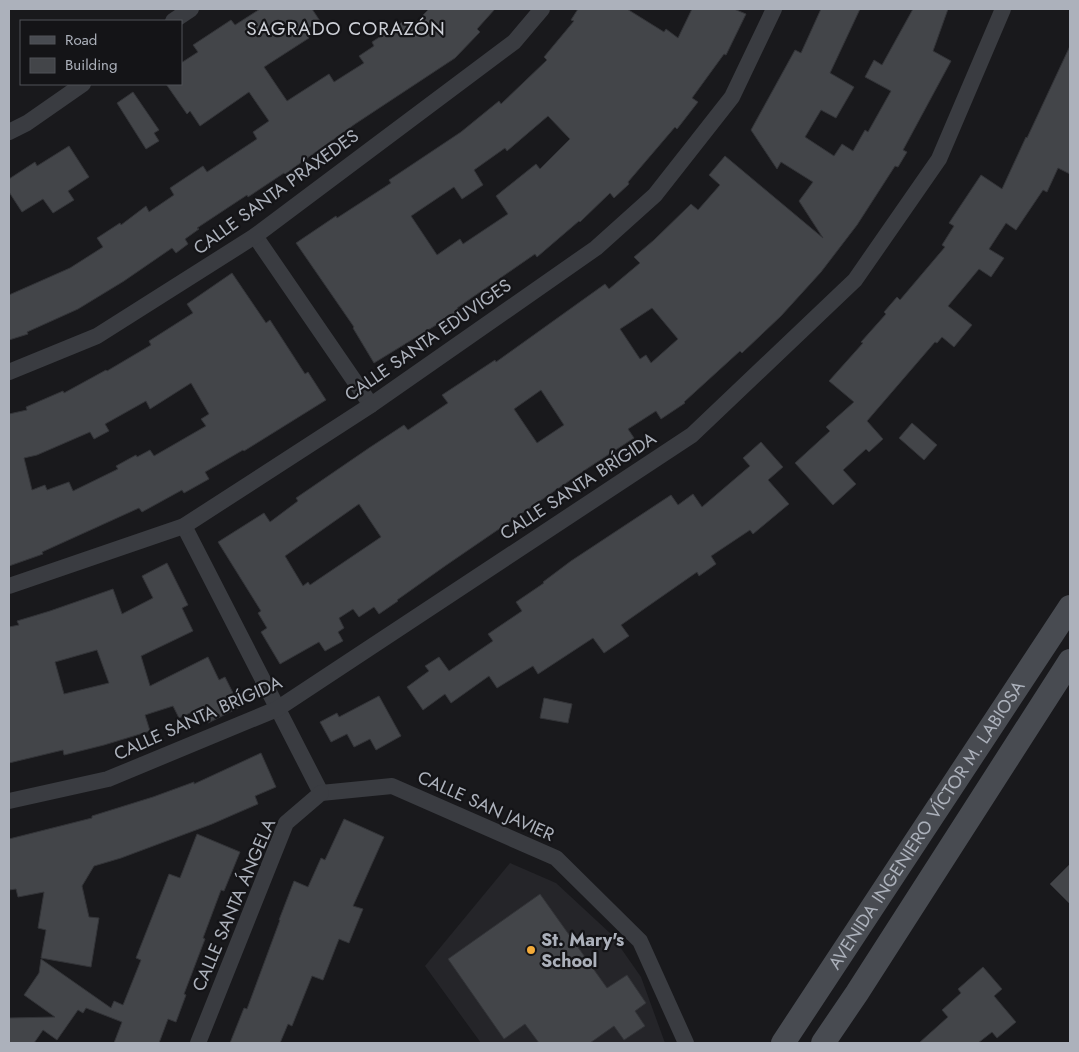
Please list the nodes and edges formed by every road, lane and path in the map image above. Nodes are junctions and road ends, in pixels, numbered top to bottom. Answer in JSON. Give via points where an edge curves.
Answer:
{"nodes":[{"id":1,"x":191,"y":9,"type":"edge"},
{"id":2,"x":542,"y":9,"type":"edge"},
{"id":3,"x":774,"y":9,"type":"edge"},
{"id":4,"x":1003,"y":9,"type":"edge"},
{"id":5,"x":174,"y":20,"type":"edge"},
{"id":6,"x":82,"y":85,"type":"edge"},
{"id":7,"x":9,"y":132,"type":"edge"},
{"id":8,"x":255,"y":236,"type":"junction"},
{"id":9,"x":9,"y":372,"type":"edge"},
{"id":10,"x":371,"y":405,"type":"junction"},
{"id":11,"x":184,"y":526,"type":"junction"},
{"id":12,"x":9,"y":586,"type":"edge"},
{"id":13,"x":1070,"y":607,"type":"edge"},
{"id":14,"x":1070,"y":662,"type":"edge"},
{"id":15,"x":277,"y":709,"type":"junction"},
{"id":16,"x":321,"y":793,"type":"junction"},
{"id":17,"x":9,"y":801,"type":"edge"},
{"id":18,"x":198,"y":1043,"type":"edge"},
{"id":19,"x":686,"y":1043,"type":"edge"},
{"id":20,"x":783,"y":1043,"type":"edge"},
{"id":21,"x":823,"y":1043,"type":"edge"}],
"edges":[{"from":1,"to":5,"type":"street"},
{"from":2,"to":8,"type":"street","name":"CALLE SANTA PRÁXEDES","via":[[514,42]]},
{"from":3,"to":10,"type":"street","name":"CALLE SANTA EDUVIGES","via":[[732,97],[654,195],[596,248]]},
{"from":4,"to":15,"type":"street","name":"CALLE SANTA BRÍGIDA","via":[[939,159],[855,280],[692,435]]},
{"from":6,"to":7,"type":"street"},
{"from":8,"to":9,"type":"street","name":"CALLE SANTA PRÁXEDES","via":[[97,336]]},
{"from":8,"to":10,"type":"street"},
{"from":10,"to":11,"type":"street","name":"CALLE SANTA EDUVIGES"},
{"from":11,"to":12,"type":"street","name":"CALLE SANTA EDUVIGES"},
{"from":11,"to":15,"type":"street"},
{"from":13,"to":20,"type":"main road","name":"AVENIDA INGENIERO VÍCTOR M. LABIOSA"},
{"from":14,"to":21,"type":"main road","name":"AVENIDA INGENIERO VÍCTOR M. LABIOSA"},
{"from":15,"to":16,"type":"street"},
{"from":15,"to":17,"type":"street","name":"CALLE SANTA BRÍGIDA","via":[[108,779]]},
{"from":16,"to":18,"type":"street","name":"CALLE SANTA ÁNGELA","via":[[286,824]]},
{"from":16,"to":19,"type":"street","name":"CALLE SAN JAVIER","via":[[392,786],[556,858],[640,940]]}]}
